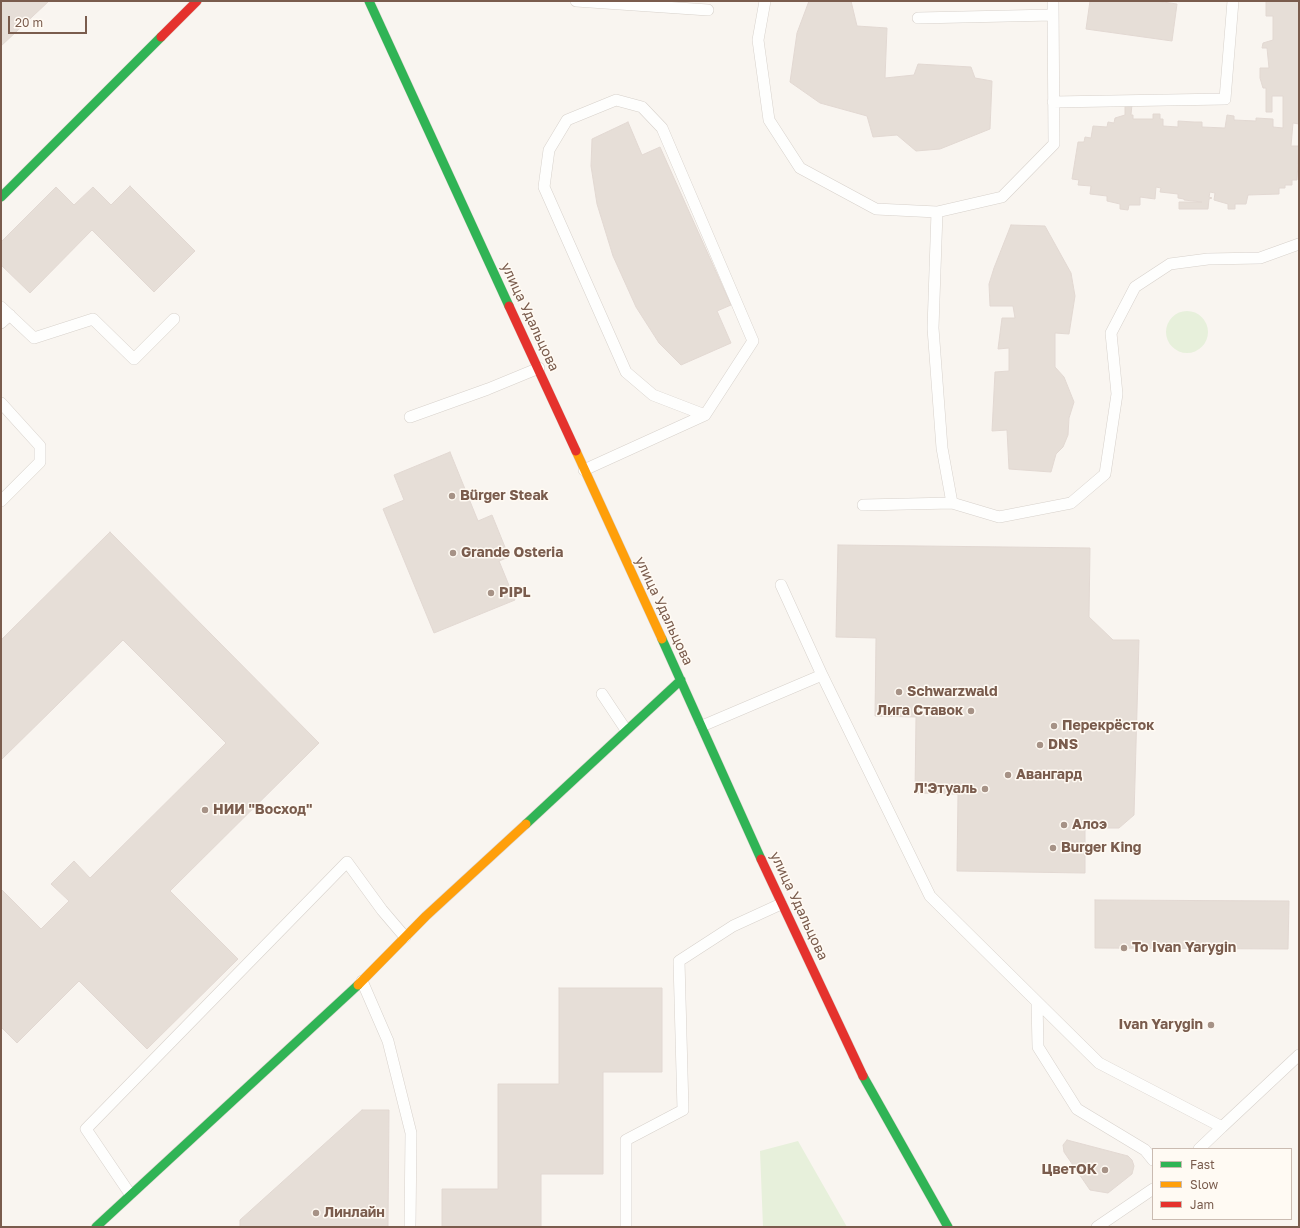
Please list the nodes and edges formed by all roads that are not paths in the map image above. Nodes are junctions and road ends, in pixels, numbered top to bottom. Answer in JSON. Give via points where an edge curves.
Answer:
{"nodes":[{"id":1,"x":197,"y":1,"type":"edge"},
{"id":2,"x":369,"y":1,"type":"edge"},
{"id":3,"x":576,"y":1,"type":"edge"},
{"id":4,"x":765,"y":1,"type":"edge"},
{"id":5,"x":1053,"y":1,"type":"edge"},
{"id":6,"x":1233,"y":1,"type":"edge"},
{"id":7,"x":708,"y":10,"type":"dead end"},
{"id":8,"x":1053,"y":15,"type":"junction"},
{"id":9,"x":918,"y":18,"type":"dead end"},
{"id":10,"x":1053,"y":102,"type":"junction"},
{"id":11,"x":1,"y":197,"type":"edge"},
{"id":12,"x":937,"y":212,"type":"junction"},
{"id":13,"x":1299,"y":244,"type":"edge"},
{"id":14,"x":1,"y":306,"type":"edge"},
{"id":15,"x":10,"y":315,"type":"junction"},
{"id":16,"x":174,"y":319,"type":"dead end"},
{"id":17,"x":1,"y":323,"type":"edge"},
{"id":18,"x":539,"y":368,"type":"junction"},
{"id":19,"x":1,"y":403,"type":"edge"},
{"id":20,"x":705,"y":415,"type":"junction"},
{"id":21,"x":410,"y":417,"type":"dead end"},
{"id":22,"x":584,"y":470,"type":"junction"},
{"id":23,"x":1,"y":501,"type":"edge"},
{"id":24,"x":952,"y":503,"type":"junction"},
{"id":25,"x":863,"y":505,"type":"dead end"},
{"id":26,"x":781,"y":585,"type":"dead end"},
{"id":27,"x":822,"y":675,"type":"junction"},
{"id":28,"x":681,"y":680,"type":"junction"},
{"id":29,"x":602,"y":694,"type":"dead end"},
{"id":30,"x":702,"y":726,"type":"junction"},
{"id":31,"x":626,"y":730,"type":"junction"},
{"id":32,"x":781,"y":904,"type":"junction"},
{"id":33,"x":405,"y":937,"type":"junction"},
{"id":34,"x":362,"y":980,"type":"junction"},
{"id":35,"x":1038,"y":1002,"type":"junction"},
{"id":36,"x":1299,"y":1055,"type":"edge"},
{"id":37,"x":1222,"y":1127,"type":"junction"},
{"id":38,"x":1200,"y":1148,"type":"edge"},
{"id":39,"x":1152,"y":1159,"type":"edge"},
{"id":40,"x":1152,"y":1190,"type":"edge"},
{"id":41,"x":130,"y":1194,"type":"junction"},
{"id":42,"x":96,"y":1227,"type":"edge"},
{"id":43,"x":410,"y":1227,"type":"edge"},
{"id":44,"x":626,"y":1227,"type":"edge"},
{"id":45,"x":948,"y":1227,"type":"edge"},
{"id":46,"x":1097,"y":1227,"type":"edge"}],
"edges":[{"from":1,"to":11,"type":"street"},
{"from":2,"to":18,"type":"street","name":"улица Удальцова"},
{"from":3,"to":7,"type":"lane"},
{"from":4,"to":12,"type":"lane","via":[[758,40],[769,120],[800,168],[876,209]]},
{"from":5,"to":8,"type":"lane"},
{"from":6,"to":10,"type":"lane","via":[[1225,99]]},
{"from":8,"to":9,"type":"lane"},
{"from":8,"to":10,"type":"lane"},
{"from":10,"to":12,"type":"lane","via":[[1054,144],[1002,197]]},
{"from":12,"to":24,"type":"lane","via":[[933,328],[942,448]]},
{"from":13,"to":24,"type":"lane","via":[[1260,258],[1208,259],[1170,264],[1135,287],[1111,332],[1117,394],[1105,474],[1071,503],[999,517]]},
{"from":14,"to":15,"type":"lane"},
{"from":15,"to":16,"type":"lane","via":[[34,338],[93,319],[134,359]]},
{"from":15,"to":17,"type":"lane"},
{"from":18,"to":21,"type":"lane"},
{"from":18,"to":22,"type":"street","name":"улица Удальцова"},
{"from":19,"to":23,"type":"lane","via":[[40,446],[40,462]]},
{"from":20,"to":20,"type":"lane","via":[[754,341],[662,128],[642,107],[616,100],[567,120],[549,150],[544,187],[626,372],[653,395]]},
{"from":20,"to":22,"type":"lane"},
{"from":22,"to":28,"type":"street","name":"улица Удальцова"},
{"from":24,"to":25,"type":"lane"},
{"from":26,"to":27,"type":"lane"},
{"from":27,"to":30,"type":"lane"},
{"from":27,"to":35,"type":"lane","via":[[930,896]]},
{"from":28,"to":30,"type":"street","name":"улица Удальцова"},
{"from":28,"to":31,"type":"street"},
{"from":29,"to":31,"type":"lane"},
{"from":30,"to":32,"type":"street","name":"улица Удальцова"},
{"from":31,"to":33,"type":"street"},
{"from":32,"to":44,"type":"lane","via":[[732,926],[679,961],[683,1110],[626,1140]]},
{"from":32,"to":45,"type":"street","name":"улица Удальцова","via":[[862,1074]]},
{"from":33,"to":34,"type":"street"},
{"from":33,"to":41,"type":"lane","via":[[347,862],[86,1129]]},
{"from":34,"to":41,"type":"street"},
{"from":34,"to":43,"type":"lane","via":[[388,1041],[411,1133]]},
{"from":35,"to":37,"type":"lane","via":[[1099,1063]]},
{"from":35,"to":39,"type":"lane","via":[[1038,1047],[1077,1109],[1145,1150]]},
{"from":36,"to":37,"type":"lane"},
{"from":37,"to":38,"type":"lane"},
{"from":40,"to":46,"type":"lane"},
{"from":41,"to":42,"type":"street"}]}
